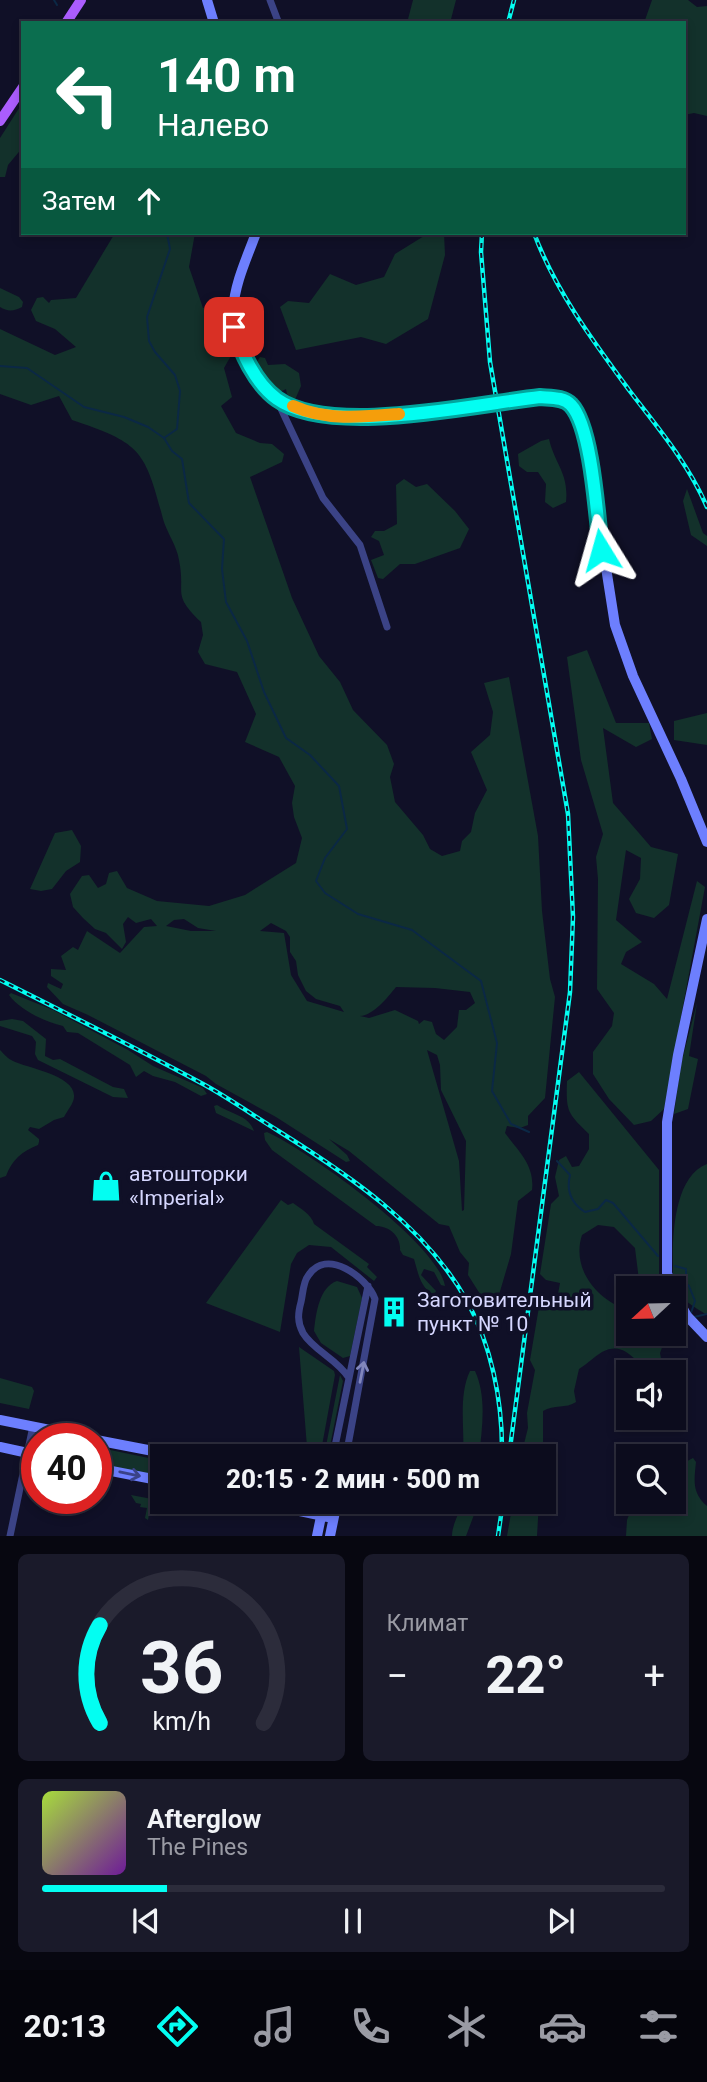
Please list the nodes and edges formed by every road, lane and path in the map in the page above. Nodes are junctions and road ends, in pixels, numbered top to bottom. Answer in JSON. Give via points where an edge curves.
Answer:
{"nodes":[{"id":1,"x":81,"y":0,"type":"edge"},
{"id":2,"x":207,"y":0,"type":"edge"},
{"id":3,"x":270,"y":0,"type":"edge"},
{"id":4,"x":67,"y":21,"type":"edge"},
{"id":5,"x":213,"y":21,"type":"edge"},
{"id":6,"x":278,"y":21,"type":"dead end"},
{"id":7,"x":21,"y":90,"type":"edge"},
{"id":8,"x":0,"y":121,"type":"edge"},
{"id":9,"x":255,"y":235,"type":"edge"},
{"id":10,"x":275,"y":397,"type":"junction"},
{"id":11,"x":387,"y":627,"type":"dead end"},
{"id":12,"x":707,"y":842,"type":"edge"},
{"id":13,"x":707,"y":919,"type":"edge"},
{"id":14,"x":668,"y":1276,"type":"edge"},
{"id":15,"x":368,"y":1286,"type":"junction"},
{"id":16,"x":686,"y":1313,"type":"edge"},
{"id":17,"x":707,"y":1337,"type":"edge"},
{"id":18,"x":349,"y":1378,"type":"junction"},
{"id":19,"x":0,"y":1419,"type":"edge"},
{"id":20,"x":21,"y":1423,"type":"edge"},
{"id":21,"x":112,"y":1443,"type":"edge"},
{"id":22,"x":335,"y":1444,"type":"edge"},
{"id":23,"x":348,"y":1444,"type":"edge"},
{"id":24,"x":0,"y":1447,"type":"edge"},
{"id":25,"x":150,"y":1450,"type":"edge"},
{"id":26,"x":21,"y":1452,"type":"edge"},
{"id":27,"x":112,"y":1471,"type":"edge"},
{"id":28,"x":150,"y":1478,"type":"edge"},
{"id":29,"x":21,"y":1479,"type":"edge"},
{"id":30,"x":316,"y":1514,"type":"edge"},
{"id":31,"x":334,"y":1514,"type":"edge"},
{"id":32,"x":321,"y":1515,"type":"junction"},
{"id":33,"x":333,"y":1518,"type":"junction"},
{"id":34,"x":10,"y":1536,"type":"edge"},
{"id":35,"x":317,"y":1536,"type":"edge"},
{"id":36,"x":330,"y":1536,"type":"edge"}],
"edges":[{"from":1,"to":4,"type":"main road"},
{"from":2,"to":5,"type":"street"},
{"from":3,"to":6,"type":"street"},
{"from":7,"to":8,"type":"main road"},
{"from":9,"to":10,"type":"street","via":[[235,292],[234,327],[245,357]]},
{"from":10,"to":11,"type":"street","via":[[323,498],[360,545]]},
{"from":10,"to":12,"type":"street","via":[[301,410],[349,417],[540,397],[570,402],[583,425],[615,625]]},
{"from":13,"to":14,"type":"street","via":[[667,1122]]},
{"from":15,"to":18,"type":"street"},
{"from":15,"to":18,"type":"street","via":[[346,1269],[330,1263],[318,1267],[307,1276],[298,1317],[307,1339],[335,1360]]},
{"from":23,"to":15,"type":"street","one_way":true,"via":[[375,1299]]},
{"from":16,"to":17,"type":"street"},
{"from":18,"to":22,"type":"street"},
{"from":19,"to":20,"type":"street"},
{"from":21,"to":25,"type":"street"},
{"from":24,"to":26,"type":"street"},
{"from":27,"to":28,"type":"street","one_way":true},
{"from":29,"to":34,"type":"street"},
{"from":30,"to":32,"type":"street"},
{"from":31,"to":33,"type":"street"},
{"from":32,"to":33,"type":"street"},
{"from":32,"to":35,"type":"street"},
{"from":33,"to":36,"type":"street"}]}
